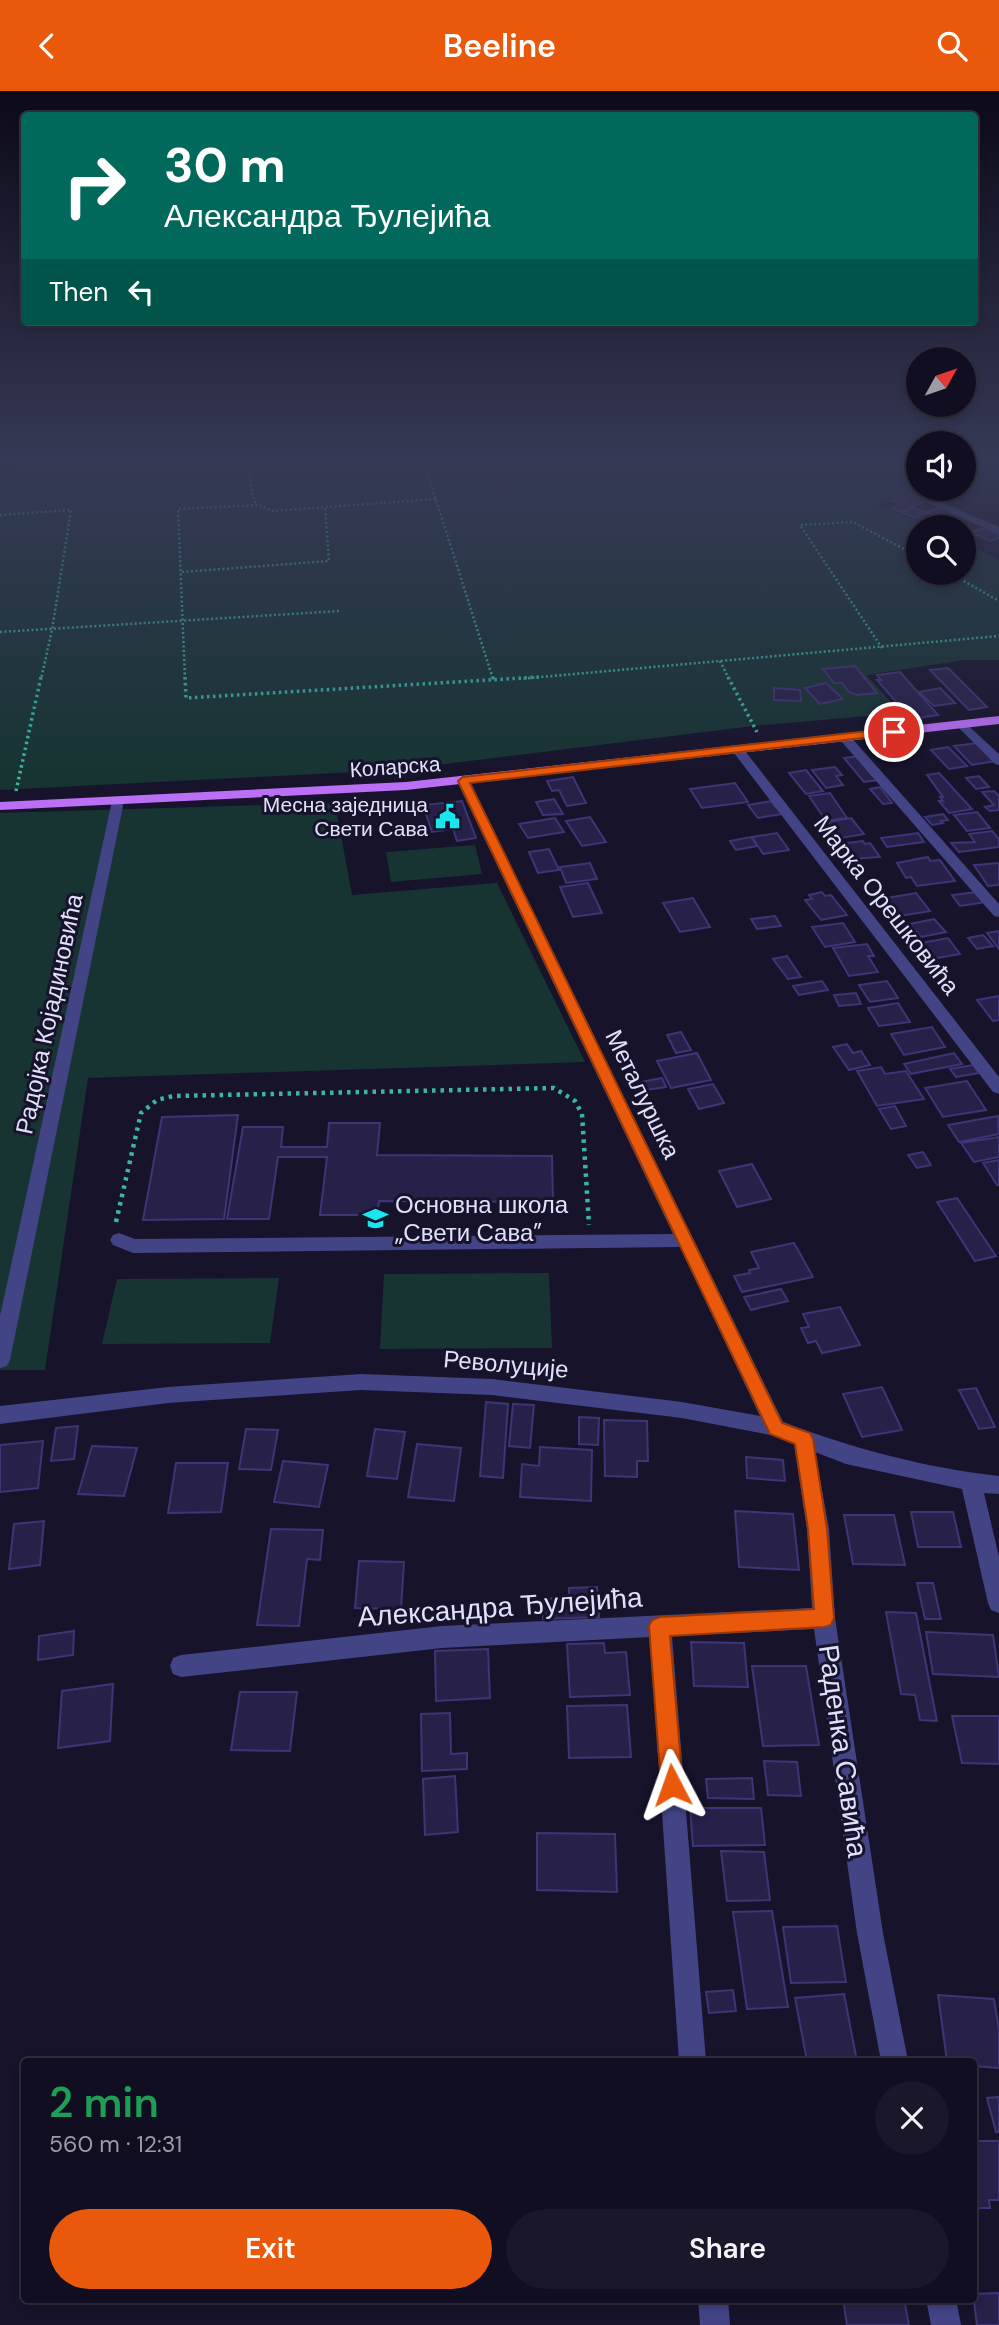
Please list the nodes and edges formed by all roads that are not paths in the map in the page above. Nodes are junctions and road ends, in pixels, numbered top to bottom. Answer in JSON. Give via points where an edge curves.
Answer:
{"nodes":[{"id":1,"x":999,"y":720,"type":"edge"},
{"id":2,"x":961,"y":724,"type":"junction"},
{"id":3,"x":845,"y":738,"type":"junction"},
{"id":4,"x":738,"y":750,"type":"junction"},
{"id":5,"x":999,"y":761,"type":"edge"},
{"id":6,"x":463,"y":781,"type":"junction"},
{"id":7,"x":118,"y":801,"type":"junction"},
{"id":8,"x":5,"y":806,"type":"edge"},
{"id":9,"x":999,"y":913,"type":"edge"},
{"id":10,"x":999,"y":1088,"type":"edge"},
{"id":11,"x":119,"y":1240,"type":"road end"},
{"id":12,"x":686,"y":1240,"type":"junction"},
{"id":13,"x":0,"y":1360,"type":"edge"},
{"id":14,"x":0,"y":1415,"type":"edge"},
{"id":15,"x":776,"y":1429,"type":"junction"},
{"id":16,"x":803,"y":1439,"type":"junction"},
{"id":17,"x":971,"y":1482,"type":"junction"},
{"id":18,"x":999,"y":1485,"type":"edge"},
{"id":19,"x":999,"y":1603,"type":"edge"},
{"id":20,"x":824,"y":1618,"type":"junction"},
{"id":21,"x":660,"y":1626,"type":"junction"},
{"id":22,"x":181,"y":1666,"type":"dead end"},
{"id":23,"x":693,"y":2058,"type":"edge"},
{"id":24,"x":894,"y":2058,"type":"edge"},
{"id":25,"x":713,"y":2303,"type":"edge"},
{"id":26,"x":942,"y":2303,"type":"edge"},
{"id":27,"x":715,"y":2325,"type":"edge"},
{"id":28,"x":946,"y":2325,"type":"edge"}],
"edges":[{"from":1,"to":2,"type":"main road","name":"Коларска"},
{"from":2,"to":3,"type":"main road","name":"Коларска"},
{"from":2,"to":5,"type":"street"},
{"from":3,"to":4,"type":"main road","name":"Коларска"},
{"from":3,"to":9,"type":"street"},
{"from":4,"to":6,"type":"main road","name":"Коларска"},
{"from":4,"to":10,"type":"street","name":"Марка Орешковића"},
{"from":6,"to":7,"type":"main road","name":"Коларска"},
{"from":6,"to":12,"type":"street","name":"Металуршка"},
{"from":7,"to":8,"type":"main road","name":"Коларска"},
{"from":7,"to":13,"type":"street","name":"Радојка Којадиновића"},
{"from":11,"to":12,"type":"street","via":[[133,1245]]},
{"from":12,"to":15,"type":"street","name":"Металуршка"},
{"from":14,"to":15,"type":"street","name":"Револуције","via":[[168,1395],[373,1382],[558,1394],[682,1410]]},
{"from":15,"to":16,"type":"street","name":"Револуције"},
{"from":16,"to":17,"type":"street","name":"Револуције","via":[[846,1455]]},
{"from":16,"to":20,"type":"street","name":"Раденка Савића","via":[[818,1529]]},
{"from":17,"to":18,"type":"street","name":"Револуције"},
{"from":17,"to":19,"type":"street"},
{"from":20,"to":21,"type":"street","name":"Александра Ђулејића"},
{"from":20,"to":24,"type":"street","name":"Раденка Савића","via":[[870,1933]]},
{"from":21,"to":22,"type":"street","name":"Александра Ђулејића","via":[[442,1637]]},
{"from":21,"to":23,"type":"street"},
{"from":25,"to":27,"type":"street"},
{"from":26,"to":28,"type":"street"}]}
